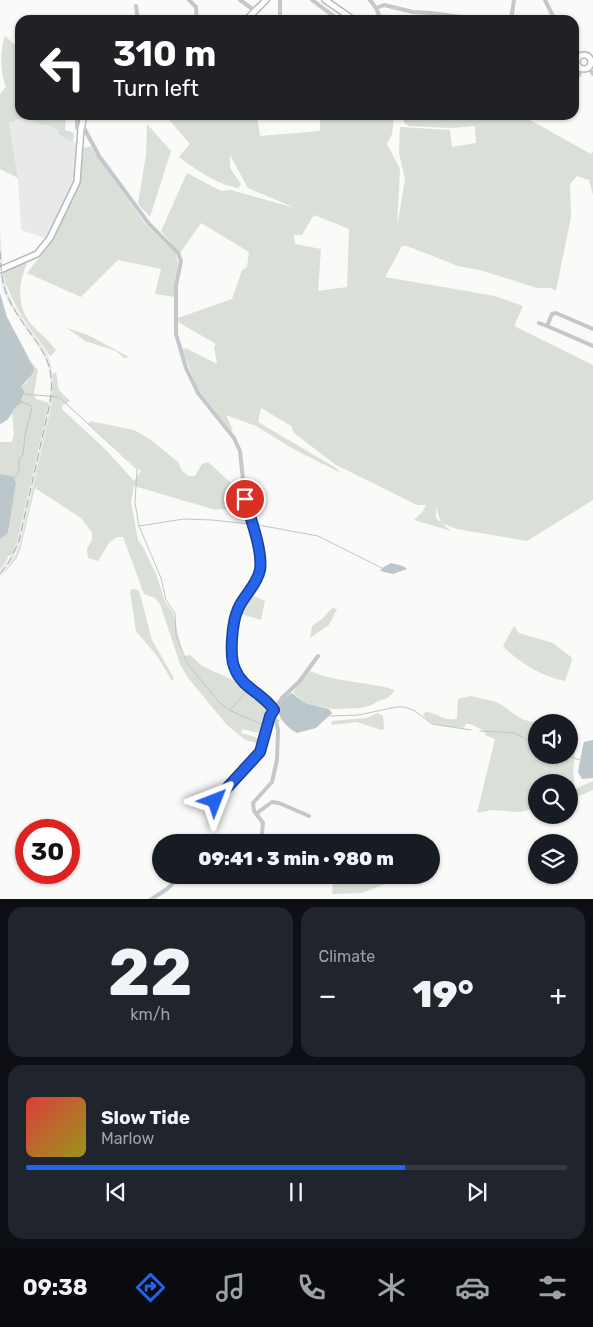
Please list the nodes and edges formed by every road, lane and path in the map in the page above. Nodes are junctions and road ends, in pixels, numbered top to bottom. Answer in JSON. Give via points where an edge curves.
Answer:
{"nodes":[{"id":1,"x":189,"y":0,"type":"edge"},
{"id":2,"x":242,"y":0,"type":"edge"},
{"id":3,"x":266,"y":0,"type":"edge"},
{"id":4,"x":280,"y":0,"type":"edge"},
{"id":5,"x":312,"y":0,"type":"edge"},
{"id":6,"x":325,"y":0,"type":"edge"},
{"id":7,"x":370,"y":0,"type":"edge"},
{"id":8,"x":514,"y":0,"type":"edge"},
{"id":9,"x":545,"y":0,"type":"edge"},
{"id":10,"x":136,"y":6,"type":"dead end"},
{"id":11,"x":376,"y":8,"type":"junction"},
{"id":12,"x":254,"y":10,"type":"junction"},
{"id":13,"x":137,"y":15,"type":"edge"},
{"id":14,"x":197,"y":15,"type":"edge"},
{"id":15,"x":250,"y":15,"type":"edge"},
{"id":16,"x":280,"y":15,"type":"edge"},
{"id":17,"x":332,"y":15,"type":"edge"},
{"id":18,"x":347,"y":15,"type":"edge"},
{"id":19,"x":379,"y":15,"type":"edge"},
{"id":20,"x":446,"y":15,"type":"edge"},
{"id":21,"x":512,"y":15,"type":"edge"},
{"id":22,"x":552,"y":15,"type":"edge"},
{"id":23,"x":580,"y":56,"type":"edge"},
{"id":24,"x":592,"y":60,"type":"edge"},
{"id":25,"x":589,"y":68,"type":"junction"},
{"id":26,"x":579,"y":70,"type":"edge"},
{"id":27,"x":593,"y":74,"type":"edge"},
{"id":28,"x":81,"y":120,"type":"edge"},
{"id":29,"x":82,"y":128,"type":"junction"},
{"id":30,"x":0,"y":270,"type":"edge"},
{"id":31,"x":539,"y":323,"type":"dead end"},
{"id":32,"x":547,"y":326,"type":"junction"},
{"id":33,"x":593,"y":328,"type":"edge"},
{"id":34,"x":593,"y":346,"type":"edge"},
{"id":35,"x":318,"y":656,"type":"dead end"},
{"id":36,"x":274,"y":710,"type":"junction"},
{"id":37,"x":212,"y":809,"type":"dead end"},
{"id":38,"x":257,"y":813,"type":"junction"},
{"id":39,"x":309,"y":816,"type":"dead end"},
{"id":40,"x":262,"y":834,"type":"edge"},
{"id":41,"x":172,"y":884,"type":"edge"},
{"id":42,"x":152,"y":899,"type":"edge"}],
"edges":[{"from":1,"to":14,"type":"street","via":[[196,7]]},
{"from":2,"to":12,"type":"street"},
{"from":3,"to":12,"type":"main road"},
{"from":4,"to":16,"type":"street"},
{"from":5,"to":17,"type":"street"},
{"from":6,"to":18,"type":"main road"},
{"from":7,"to":11,"type":"street"},
{"from":8,"to":21,"type":"street"},
{"from":9,"to":22,"type":"street"},
{"from":10,"to":13,"type":"street"},
{"from":11,"to":19,"type":"street"},
{"from":11,"to":20,"type":"street","via":[[384,5]]},
{"from":12,"to":15,"type":"main road"},
{"from":23,"to":24,"type":"main road","via":[[587,55]]},
{"from":24,"to":25,"type":"main road"},
{"from":25,"to":26,"type":"main road"},
{"from":25,"to":27,"type":"street"},
{"from":28,"to":29,"type":"main road"},
{"from":29,"to":30,"type":"main road","via":[[77,182],[47,244],[37,254]]},
{"from":29,"to":36,"type":"street","via":[[150,224],[180,256],[176,285],[178,342],[193,385],[234,438],[240,451],[245,499],[260,555],[257,580],[235,617],[232,663],[237,675]]},
{"from":31,"to":32,"type":"street"},
{"from":32,"to":33,"type":"street","via":[[552,314],[556,313]]},
{"from":32,"to":34,"type":"street"},
{"from":35,"to":36,"type":"street"},
{"from":36,"to":37,"type":"street","via":[[260,752],[218,796]]},
{"from":36,"to":38,"type":"street","via":[[278,730],[277,760],[272,782],[253,803]]},
{"from":38,"to":39,"type":"street","via":[[272,802]]},
{"from":38,"to":40,"type":"street","via":[[263,823]]},
{"from":41,"to":42,"type":"street"}]}
